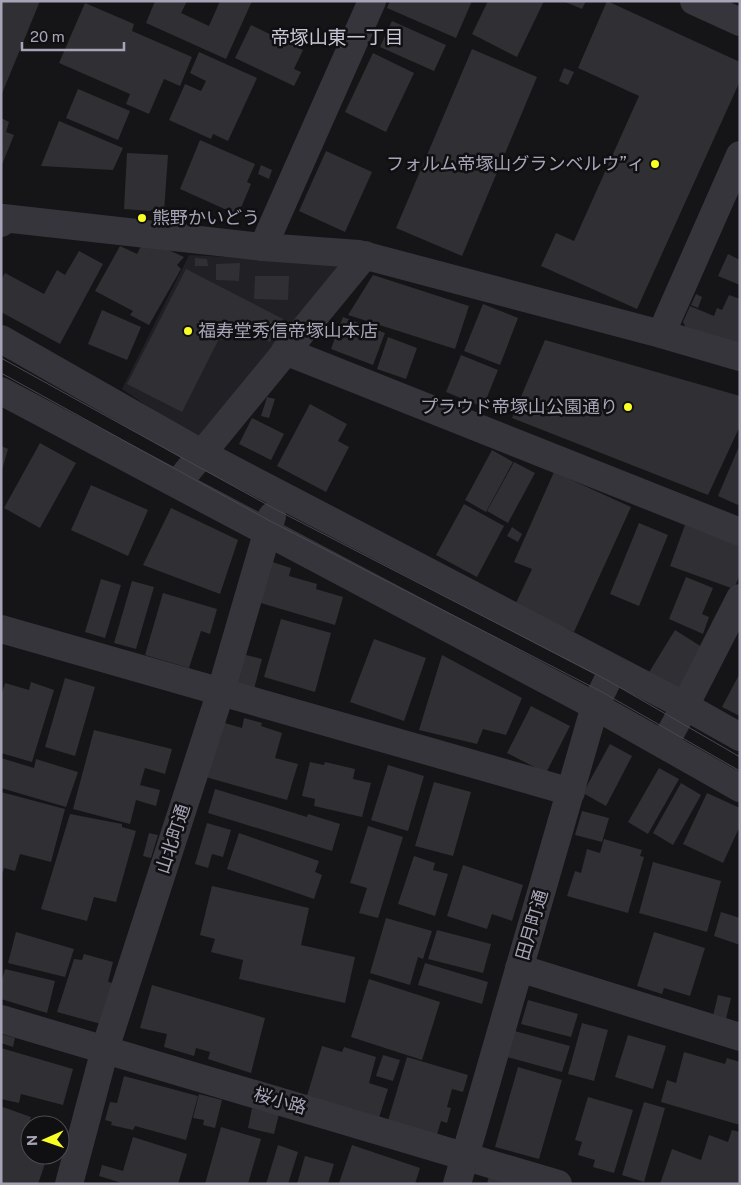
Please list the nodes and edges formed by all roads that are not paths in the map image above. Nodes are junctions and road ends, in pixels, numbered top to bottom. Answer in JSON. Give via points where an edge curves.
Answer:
{"nodes":[{"id":1,"x":372,"y":1,"type":"edge"},
{"id":2,"x":694,"y":1,"type":"edge"},
{"id":3,"x":740,"y":22,"type":"edge"},
{"id":4,"x":740,"y":156,"type":"edge"},
{"id":5,"x":1,"y":223,"type":"edge"},
{"id":6,"x":263,"y":247,"type":"junction"},
{"id":7,"x":365,"y":255,"type":"junction"},
{"id":8,"x":661,"y":334,"type":"junction"},
{"id":9,"x":1,"y":339,"type":"edge"},
{"id":10,"x":285,"y":351,"type":"junction"},
{"id":11,"x":740,"y":357,"type":"edge"},
{"id":12,"x":1,"y":391,"type":"edge"},
{"id":13,"x":201,"y":453,"type":"junction"},
{"id":14,"x":177,"y":484,"type":"junction"},
{"id":15,"x":279,"y":494,"type":"junction"},
{"id":16,"x":267,"y":532,"type":"junction"},
{"id":17,"x":740,"y":532,"type":"edge"},
{"id":18,"x":740,"y":598,"type":"edge"},
{"id":19,"x":1,"y":629,"type":"edge"},
{"id":20,"x":613,"y":669,"type":"junction"},
{"id":21,"x":221,"y":691,"type":"junction"},
{"id":22,"x":595,"y":706,"type":"junction"},
{"id":23,"x":685,"y":706,"type":"junction"},
{"id":24,"x":740,"y":737,"type":"edge"},
{"id":25,"x":664,"y":745,"type":"junction"},
{"id":26,"x":740,"y":788,"type":"edge"},
{"id":27,"x":570,"y":792,"type":"junction"},
{"id":28,"x":520,"y":968,"type":"junction"},
{"id":29,"x":1,"y":1019,"type":"edge"},
{"id":30,"x":740,"y":1037,"type":"edge"},
{"id":31,"x":105,"y":1049,"type":"junction"},
{"id":32,"x":465,"y":1156,"type":"junction"},
{"id":33,"x":69,"y":1184,"type":"edge"},
{"id":34,"x":457,"y":1184,"type":"edge"},
{"id":35,"x":558,"y":1184,"type":"edge"}],
"edges":[{"from":1,"to":6,"type":"street"},
{"from":2,"to":3,"type":"street"},
{"from":4,"to":8,"type":"street"},
{"from":5,"to":6,"type":"street","via":[[3,218]]},
{"from":6,"to":7,"type":"street"},
{"from":7,"to":8,"type":"street"},
{"from":7,"to":10,"type":"street"},
{"from":8,"to":11,"type":"street"},
{"from":9,"to":13,"type":"street"},
{"from":10,"to":13,"type":"street"},
{"from":10,"to":17,"type":"street"},
{"from":12,"to":14,"type":"street"},
{"from":13,"to":14,"type":"street"},
{"from":13,"to":15,"type":"street"},
{"from":14,"to":16,"type":"street"},
{"from":15,"to":16,"type":"street","name":"山北町通"},
{"from":15,"to":20,"type":"street"},
{"from":16,"to":21,"type":"street","name":"山北町通"},
{"from":16,"to":22,"type":"street"},
{"from":18,"to":23,"type":"street"},
{"from":19,"to":21,"type":"street"},
{"from":20,"to":22,"type":"street","name":"田月町通"},
{"from":20,"to":23,"type":"street"},
{"from":21,"to":27,"type":"street"},
{"from":21,"to":31,"type":"street","name":"山北町通"},
{"from":22,"to":25,"type":"street"},
{"from":22,"to":27,"type":"street","name":"田月町通"},
{"from":23,"to":24,"type":"street"},
{"from":23,"to":25,"type":"street"},
{"from":25,"to":26,"type":"street"},
{"from":27,"to":28,"type":"street","name":"田月町通"},
{"from":28,"to":30,"type":"street"},
{"from":28,"to":32,"type":"street","name":"田月町通"},
{"from":29,"to":31,"type":"street","name":"桜小路"},
{"from":31,"to":32,"type":"street","name":"桜小路"},
{"from":31,"to":33,"type":"street","name":"山北町通"},
{"from":32,"to":34,"type":"street","name":"田月町通"},
{"from":32,"to":35,"type":"street","name":"桜小路"}]}
